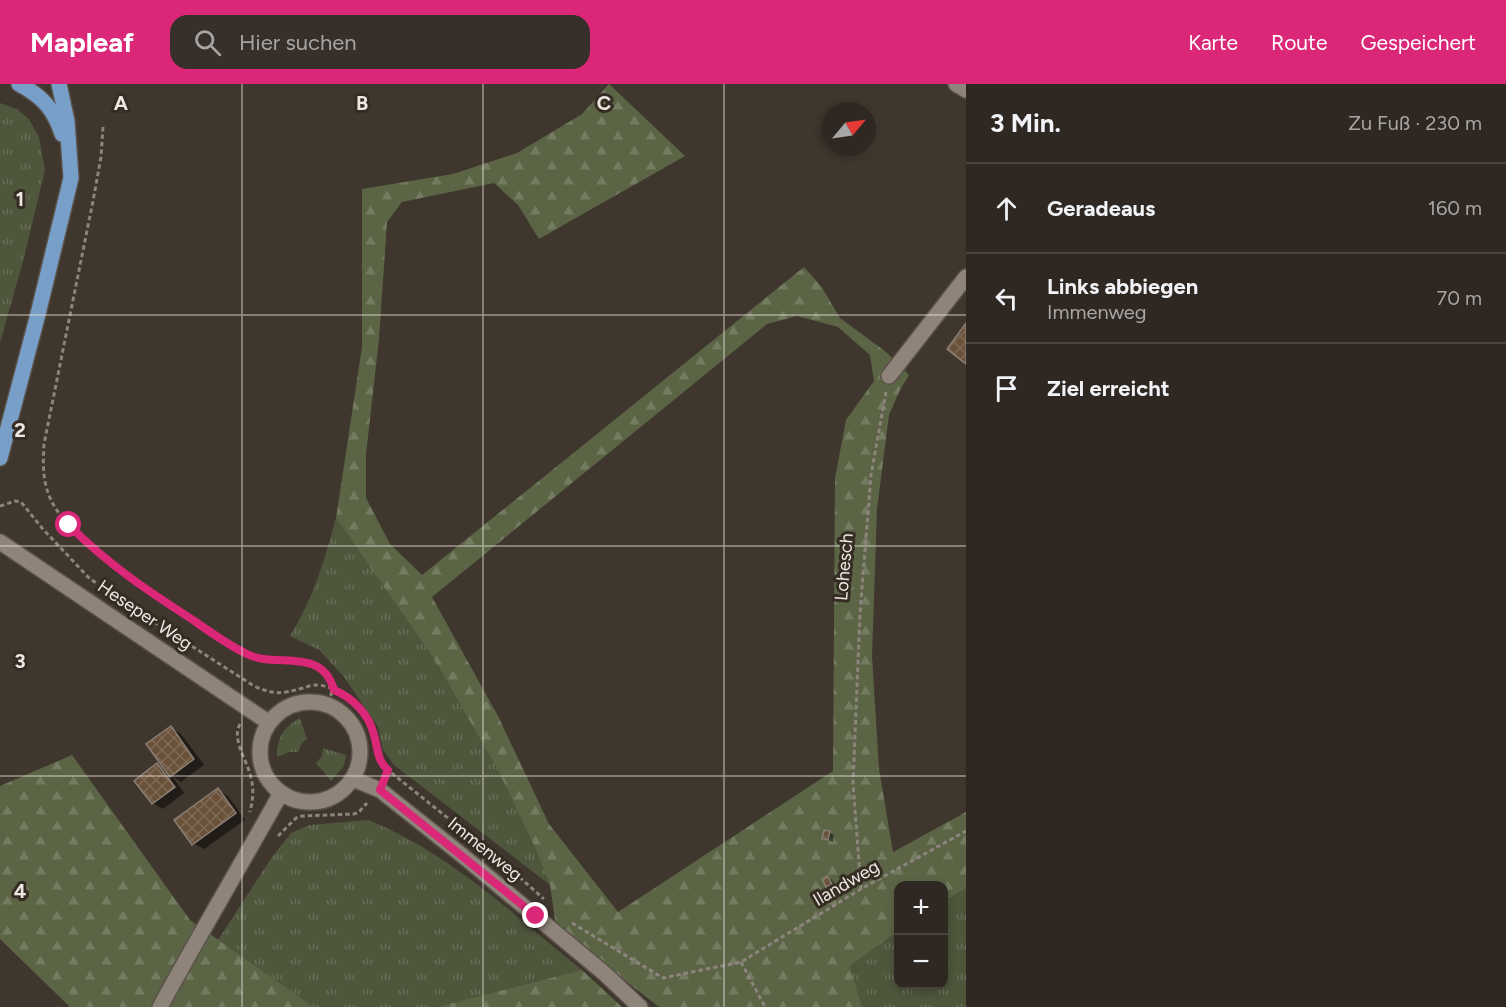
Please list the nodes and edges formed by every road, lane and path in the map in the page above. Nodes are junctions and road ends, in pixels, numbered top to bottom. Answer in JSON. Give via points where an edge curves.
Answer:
{"nodes":[{"id":1,"x":19,"y":84,"type":"edge"},
{"id":2,"x":59,"y":84,"type":"edge"},
{"id":3,"x":956,"y":84,"type":"edge"},
{"id":4,"x":966,"y":90,"type":"edge"},
{"id":5,"x":103,"y":127,"type":"dead end"},
{"id":6,"x":69,"y":154,"type":"junction"},
{"id":7,"x":966,"y":277,"type":"edge"},
{"id":8,"x":890,"y":376,"type":"joint"},
{"id":9,"x":0,"y":458,"type":"edge"},
{"id":10,"x":0,"y":506,"type":"edge"},
{"id":11,"x":0,"y":542,"type":"edge"},
{"id":12,"x":331,"y":697,"type":"junction"},
{"id":13,"x":250,"y":709,"type":"junction"},
{"id":14,"x":268,"y":722,"type":"junction"},
{"id":15,"x":388,"y":770,"type":"junction"},
{"id":16,"x":353,"y":779,"type":"junction"},
{"id":17,"x":380,"y":790,"type":"junction"},
{"id":18,"x":281,"y":793,"type":"junction"},
{"id":19,"x":249,"y":814,"type":"dead end"},
{"id":20,"x":966,"y":831,"type":"edge"},
{"id":21,"x":272,"y":844,"type":"dead end"},
{"id":22,"x":861,"y":889,"type":"junction"},
{"id":23,"x":544,"y":899,"type":"dead end"},
{"id":24,"x":570,"y":922,"type":"dead end"},
{"id":25,"x":741,"y":962,"type":"junction"},
{"id":26,"x":160,"y":1007,"type":"edge"},
{"id":27,"x":640,"y":1007,"type":"edge"},
{"id":28,"x":765,"y":1007,"type":"edge"}],
"edges":[{"from":1,"to":6,"type":"main road","via":[[35,92],[52,110]]},
{"from":2,"to":6,"type":"main road"},
{"from":3,"to":4,"type":"street"},
{"from":5,"to":12,"type":"path","via":[[95,190],[44,444],[43,466],[52,503],[93,550],[249,656],[321,668],[331,680]]},
{"from":6,"to":9,"type":"main road","via":[[65,206]]},
{"from":7,"to":8,"type":"street"},
{"from":8,"to":22,"type":"path","name":"Lohesch","via":[[871,475],[860,613],[853,783]]},
{"from":10,"to":12,"type":"path","via":[[21,502],[88,577],[254,686],[280,694],[316,685]]},
{"from":11,"to":13,"type":"street","name":"Heseper Weg"},
{"from":12,"to":14,"type":"street","via":[[300,702]]},
{"from":12,"to":15,"type":"path","via":[[345,695],[367,717],[378,755]]},
{"from":12,"to":16,"type":"street","via":[[356,730],[360,743]]},
{"from":13,"to":14,"type":"street","name":"Heseper Weg"},
{"from":13,"to":19,"type":"path","via":[[236,730],[253,789]]},
{"from":14,"to":18,"type":"street","via":[[260,747],[262,768]]},
{"from":15,"to":17,"type":"path"},
{"from":15,"to":23,"type":"path"},
{"from":16,"to":17,"type":"street","name":"Immenweg"},
{"from":16,"to":18,"type":"street","via":[[341,792],[320,802],[299,801]]},
{"from":17,"to":21,"type":"path","via":[[358,813],[296,818]]},
{"from":17,"to":27,"type":"street","name":"Immenweg"},
{"from":18,"to":26,"type":"street"},
{"from":20,"to":22,"type":"path","name":"Ilandweg"},
{"from":22,"to":25,"type":"path","name":"Ilandweg"},
{"from":24,"to":25,"type":"path","name":"Ilandweg","via":[[663,978]]},
{"from":25,"to":28,"type":"path"}]}
